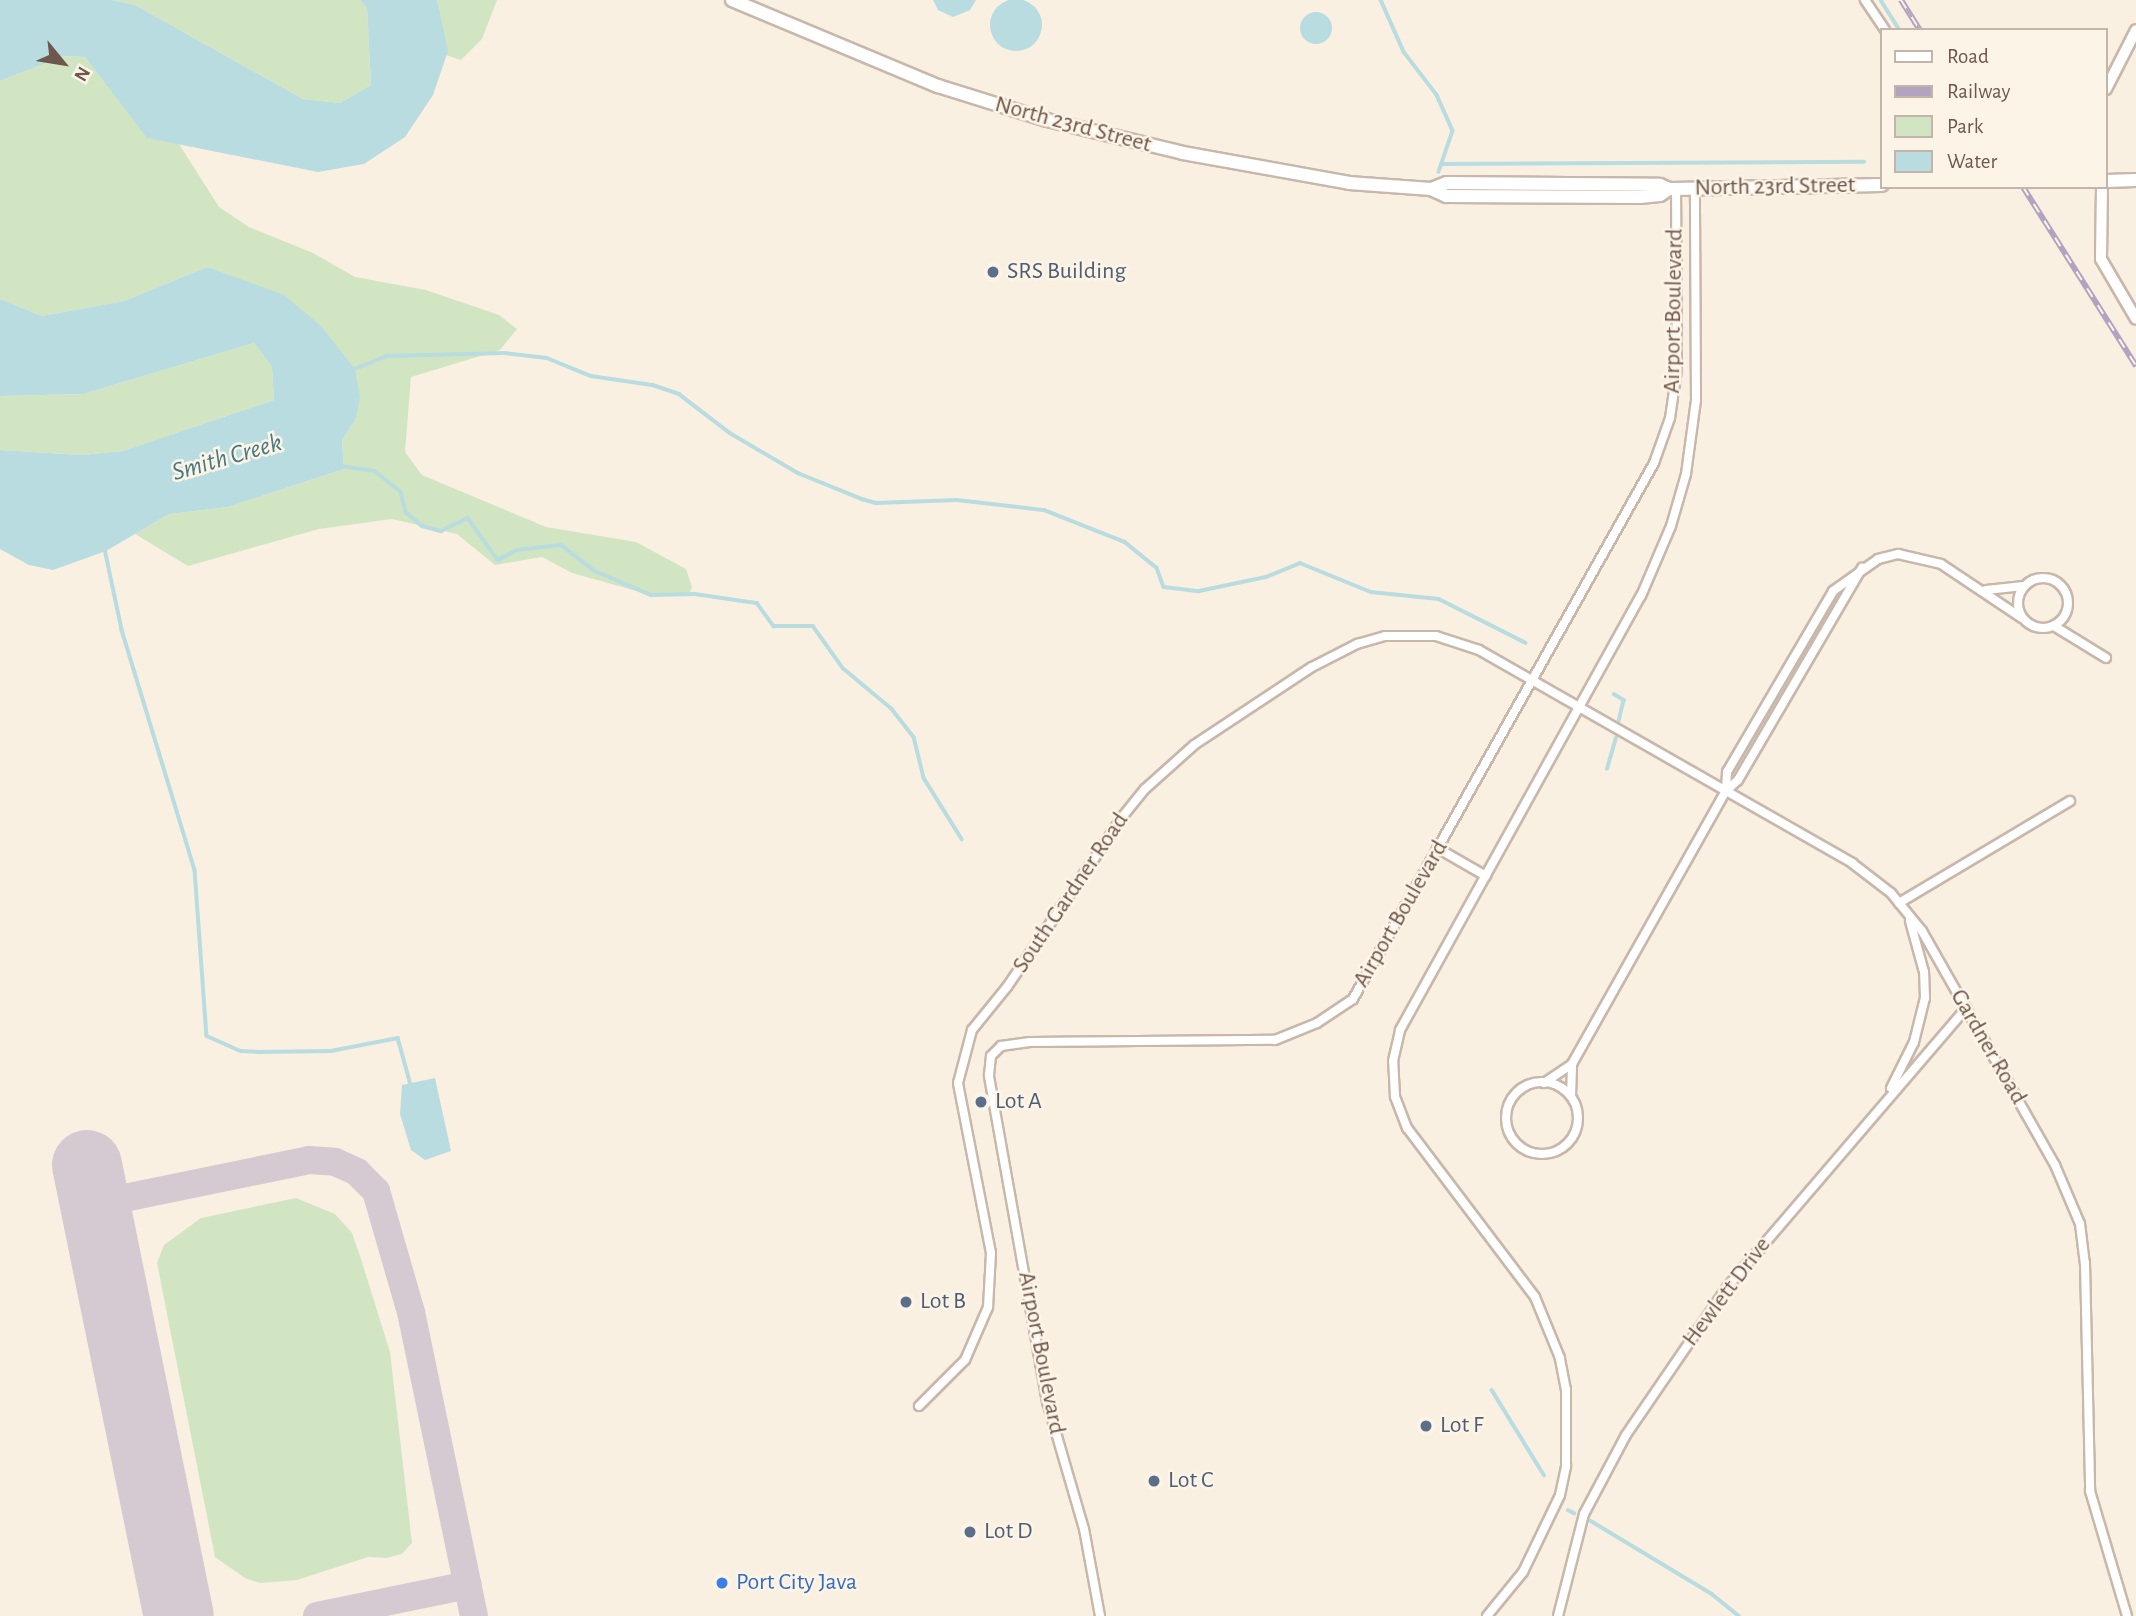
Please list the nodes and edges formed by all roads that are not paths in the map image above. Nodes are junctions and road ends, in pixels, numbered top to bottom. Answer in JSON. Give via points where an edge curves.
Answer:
{"nodes":[{"id":1,"x":732,"y":0,"type":"edge"},
{"id":2,"x":1865,"y":0,"type":"edge"},
{"id":3,"x":1884,"y":28,"type":"edge"},
{"id":4,"x":2136,"y":30,"type":"edge"},
{"id":5,"x":2108,"y":85,"type":"edge"},
{"id":6,"x":2136,"y":180,"type":"edge"},
{"id":7,"x":2108,"y":181,"type":"edge"},
{"id":8,"x":1881,"y":185,"type":"edge"},
{"id":9,"x":1695,"y":188,"type":"junction"},
{"id":10,"x":1672,"y":189,"type":"junction"},
{"id":11,"x":2102,"y":189,"type":"edge"},
{"id":12,"x":2136,"y":319,"type":"edge"},
{"id":13,"x":1862,"y":568,"type":"junction"},
{"id":14,"x":2024,"y":586,"type":"junction"},
{"id":15,"x":1986,"y":590,"type":"junction"},
{"id":16,"x":2022,"y":618,"type":"junction"},
{"id":17,"x":2054,"y":626,"type":"junction"},
{"id":18,"x":2106,"y":658,"type":"dead end"},
{"id":19,"x":1534,"y":681,"type":"junction"},
{"id":20,"x":1580,"y":708,"type":"junction"},
{"id":21,"x":1726,"y":791,"type":"junction"},
{"id":22,"x":2070,"y":801,"type":"dead end"},
{"id":23,"x":1439,"y":849,"type":"junction"},
{"id":24,"x":1486,"y":876,"type":"junction"},
{"id":25,"x":1899,"y":903,"type":"junction"},
{"id":26,"x":1907,"y":911,"type":"junction"},
{"id":27,"x":1966,"y":1008,"type":"junction"},
{"id":28,"x":1572,"y":1064,"type":"junction"},
{"id":29,"x":1544,"y":1083,"type":"junction"},
{"id":30,"x":1571,"y":1096,"type":"junction"},
{"id":31,"x":1874,"y":1114,"type":"junction"},
{"id":32,"x":919,"y":1406,"type":"dead end"},
{"id":33,"x":1100,"y":1616,"type":"edge"},
{"id":34,"x":1487,"y":1616,"type":"edge"},
{"id":35,"x":1558,"y":1616,"type":"edge"},
{"id":36,"x":2127,"y":1616,"type":"edge"}],
"edges":[{"from":1,"to":10,"type":"main road","name":"North 23rd Street","via":[[907,75],[1083,130],[1349,183],[1431,189],[1446,196],[1640,197]]},
{"from":2,"to":3,"type":"street"},
{"from":4,"to":5,"type":"street"},
{"from":6,"to":7,"type":"main road"},
{"from":8,"to":9,"type":"main road","name":"North 23rd Street"},
{"from":9,"to":10,"type":"main road","name":"North 23rd Street"},
{"from":9,"to":20,"type":"street","name":"Airport Boulevard","via":[[1697,378],[1686,474],[1671,526],[1642,596]]},
{"from":10,"to":19,"type":"street","name":"Airport Boulevard","via":[[1678,342],[1670,418],[1639,495]]},
{"from":11,"to":12,"type":"street","via":[[2101,259]]},
{"from":13,"to":15,"type":"street","via":[[1898,554],[1923,557]]},
{"from":13,"to":21,"type":"street","via":[[1738,780]]},
{"from":13,"to":21,"type":"street","via":[[1833,591],[1727,772]]},
{"from":14,"to":15,"type":"street"},
{"from":14,"to":16,"type":"street","via":[[2017,602]]},
{"from":14,"to":17,"type":"street","via":[[2046,578],[2066,591],[2066,615]]},
{"from":15,"to":16,"type":"street"},
{"from":16,"to":17,"type":"street","via":[[2036,628]]},
{"from":17,"to":18,"type":"street"},
{"from":19,"to":20,"type":"street","name":"Gardner Road"},
{"from":19,"to":23,"type":"street","name":"Airport Boulevard"},
{"from":19,"to":32,"type":"street","name":"South Gardner Road","via":[[1479,650],[1417,634],[1356,644],[1312,667],[1194,745],[1145,789],[1075,882],[965,1048],[958,1083],[987,1224],[991,1288],[982,1326],[965,1360]]},
{"from":20,"to":21,"type":"street","name":"Gardner Road"},
{"from":20,"to":24,"type":"street","name":"Airport Boulevard"},
{"from":21,"to":25,"type":"street","name":"Gardner Road","via":[[1852,863]]},
{"from":21,"to":28,"type":"street"},
{"from":22,"to":25,"type":"street"},
{"from":23,"to":24,"type":"street"},
{"from":23,"to":33,"type":"street","name":"Airport Boulevard","via":[[1353,999],[1317,1023],[1275,1040],[1030,1042],[1000,1046],[991,1056],[989,1075],[1047,1402],[1084,1530]]},
{"from":24,"to":34,"type":"street","name":"Airport Boulevard","via":[[1400,1030],[1393,1081],[1407,1128],[1521,1273],[1560,1358],[1568,1428],[1560,1495],[1523,1572]]},
{"from":25,"to":26,"type":"street","name":"Gardner Road"},
{"from":26,"to":27,"type":"street","name":"Gardner Road"},
{"from":26,"to":31,"type":"street","via":[[1924,972],[1921,1021],[1903,1070]]},
{"from":27,"to":31,"type":"street","name":"Hewlett Drive"},
{"from":27,"to":36,"type":"street","name":"Gardner Road","via":[[2055,1165],[2080,1224],[2085,1263],[2090,1491]]},
{"from":28,"to":29,"type":"street"},
{"from":28,"to":30,"type":"street"},
{"from":29,"to":30,"type":"street"},
{"from":29,"to":30,"type":"street","via":[[1517,1092],[1506,1114],[1511,1137],[1528,1152],[1552,1154],[1571,1141],[1579,1119]]},
{"from":31,"to":35,"type":"street","name":"Hewlett Drive","via":[[1728,1286],[1626,1435],[1584,1514]]}]}
